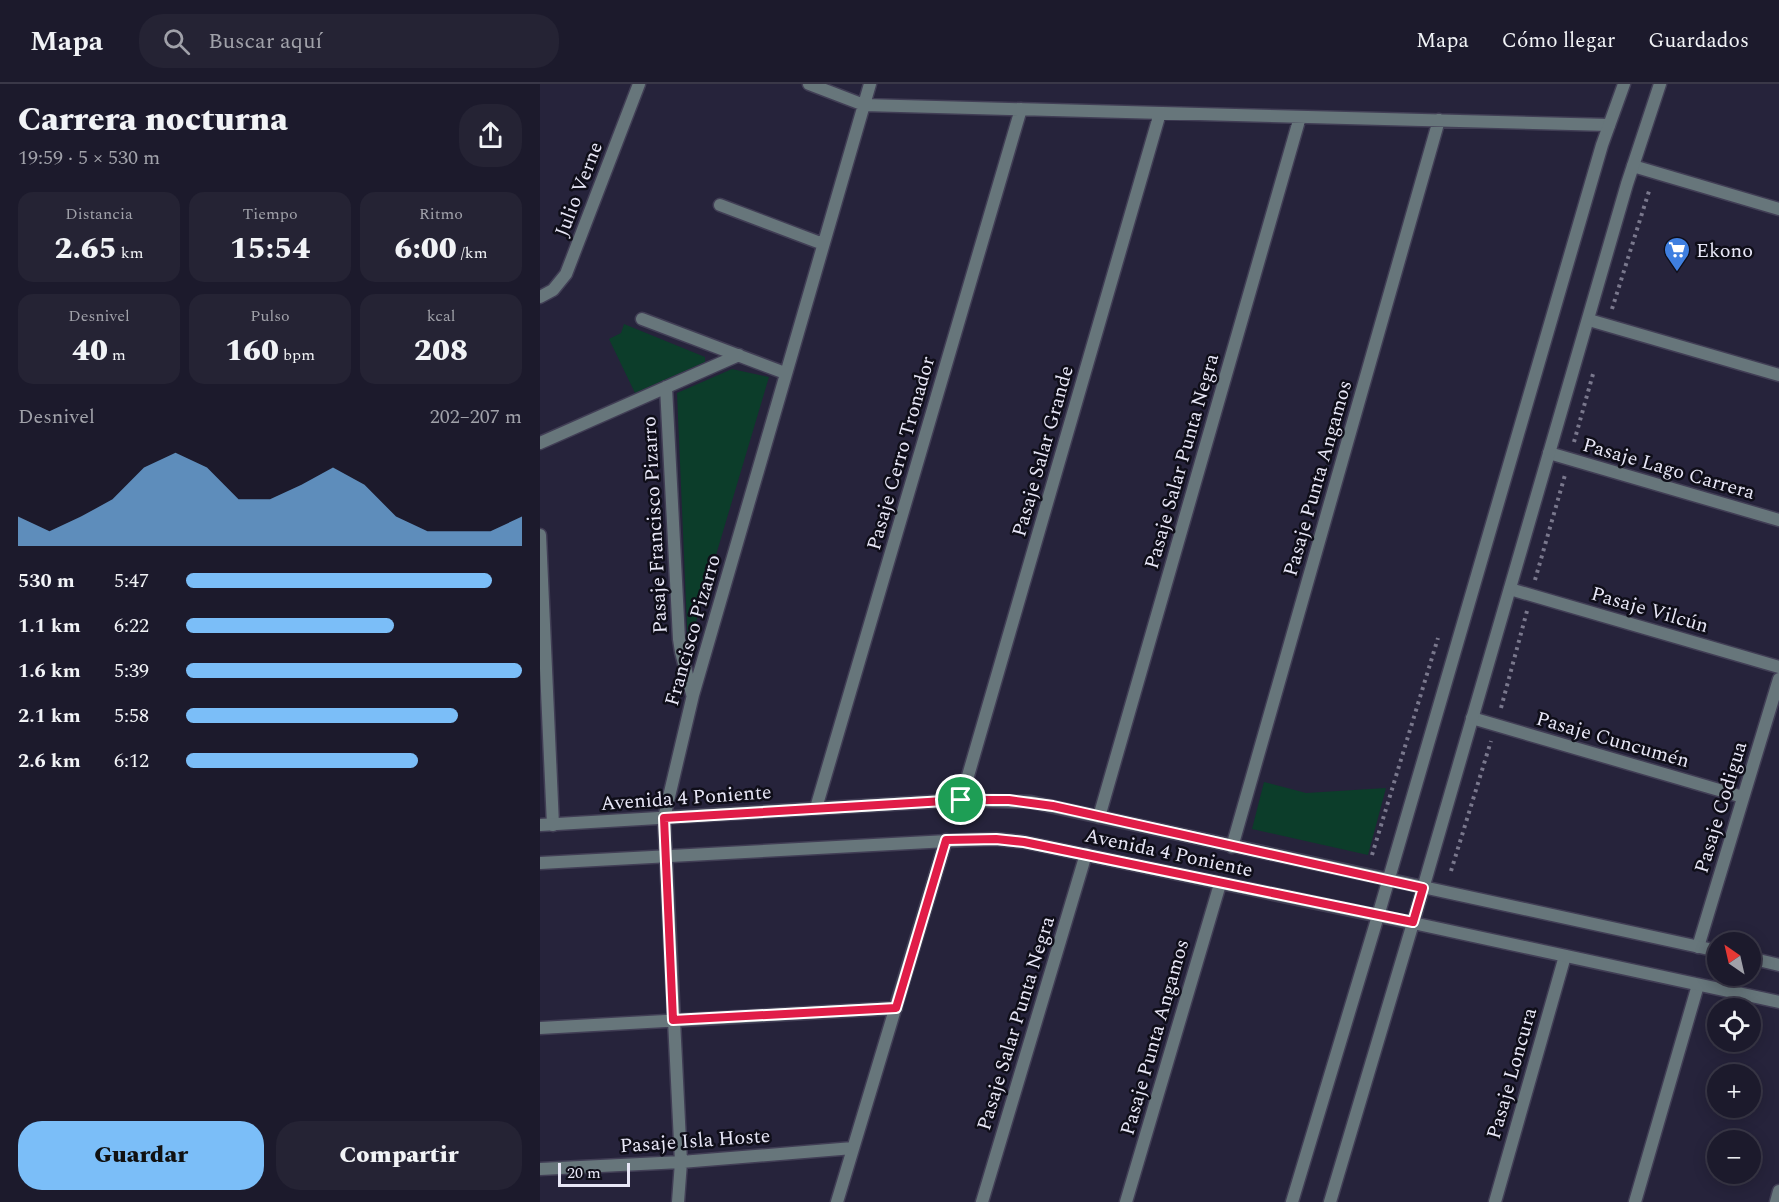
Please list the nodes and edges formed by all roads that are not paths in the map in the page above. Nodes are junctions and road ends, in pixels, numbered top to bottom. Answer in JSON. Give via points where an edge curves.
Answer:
{"nodes":[{"id":1,"x":639,"y":84,"type":"edge"},
{"id":2,"x":809,"y":84,"type":"edge"},
{"id":3,"x":870,"y":84,"type":"edge"},
{"id":4,"x":1624,"y":84,"type":"edge"},
{"id":5,"x":1660,"y":84,"type":"edge"},
{"id":6,"x":864,"y":105,"type":"junction"},
{"id":7,"x":1021,"y":109,"type":"junction"},
{"id":8,"x":1160,"y":113,"type":"junction"},
{"id":9,"x":1300,"y":117,"type":"junction"},
{"id":10,"x":1439,"y":120,"type":"junction"},
{"id":11,"x":1609,"y":125,"type":"junction"},
{"id":12,"x":1633,"y":166,"type":"junction"},
{"id":13,"x":720,"y":205,"type":"dead end"},
{"id":14,"x":1779,"y":209,"type":"edge"},
{"id":15,"x":823,"y":244,"type":"junction"},
{"id":16,"x":540,"y":297,"type":"edge"},
{"id":17,"x":642,"y":319,"type":"dead end"},
{"id":18,"x":1589,"y":320,"type":"junction"},
{"id":19,"x":739,"y":355,"type":"junction"},
{"id":20,"x":785,"y":373,"type":"junction"},
{"id":21,"x":1779,"y":375,"type":"edge"},
{"id":22,"x":666,"y":387,"type":"junction"},
{"id":23,"x":540,"y":442,"type":"edge"},
{"id":24,"x":1549,"y":453,"type":"junction"},
{"id":25,"x":1779,"y":520,"type":"edge"},
{"id":26,"x":540,"y":535,"type":"edge"},
{"id":27,"x":1510,"y":589,"type":"junction"},
{"id":28,"x":1779,"y":667,"type":"edge"},
{"id":29,"x":1779,"y":679,"type":"edge"},
{"id":30,"x":693,"y":695,"type":"junction"},
{"id":31,"x":1472,"y":718,"type":"junction"},
{"id":32,"x":1743,"y":797,"type":"junction"},
{"id":33,"x":961,"y":800,"type":"junction"},
{"id":34,"x":816,"y":808,"type":"junction"},
{"id":35,"x":1099,"y":817,"type":"junction"},
{"id":36,"x":664,"y":818,"type":"junction"},
{"id":37,"x":540,"y":825,"type":"edge"},
{"id":38,"x":553,"y":825,"type":"junction"},
{"id":39,"x":946,"y":840,"type":"junction"},
{"id":40,"x":1232,"y":847,"type":"junction"},
{"id":41,"x":1086,"y":854,"type":"junction"},
{"id":42,"x":665,"y":857,"type":"junction"},
{"id":43,"x":540,"y":863,"type":"edge"},
{"id":44,"x":1388,"y":880,"type":"junction"},
{"id":45,"x":1220,"y":884,"type":"junction"},
{"id":46,"x":1423,"y":888,"type":"junction"},
{"id":47,"x":1377,"y":916,"type":"junction"},
{"id":48,"x":1413,"y":922,"type":"junction"},
{"id":49,"x":1698,"y":947,"type":"junction"},
{"id":50,"x":1707,"y":949,"type":"edge"},
{"id":51,"x":1565,"y":956,"type":"junction"},
{"id":52,"x":1761,"y":961,"type":"edge"},
{"id":53,"x":1779,"y":965,"type":"edge"},
{"id":54,"x":1698,"y":985,"type":"junction"},
{"id":55,"x":1779,"y":1002,"type":"edge"},
{"id":56,"x":896,"y":1008,"type":"junction"},
{"id":57,"x":673,"y":1020,"type":"junction"},
{"id":58,"x":540,"y":1028,"type":"edge"},
{"id":59,"x":854,"y":1148,"type":"junction"},
{"id":60,"x":681,"y":1162,"type":"junction"},
{"id":61,"x":540,"y":1169,"type":"edge"},
{"id":62,"x":1779,"y":1191,"type":"edge"},
{"id":63,"x":678,"y":1202,"type":"edge"},
{"id":64,"x":837,"y":1202,"type":"edge"},
{"id":65,"x":982,"y":1202,"type":"edge"},
{"id":66,"x":1126,"y":1202,"type":"edge"},
{"id":67,"x":1292,"y":1202,"type":"edge"},
{"id":68,"x":1330,"y":1202,"type":"edge"},
{"id":69,"x":1495,"y":1202,"type":"edge"},
{"id":70,"x":1635,"y":1202,"type":"edge"},
{"id":71,"x":1776,"y":1202,"type":"edge"}],
"edges":[{"from":1,"to":16,"type":"street","name":"Julio Verne","via":[[566,274],[553,290]]},
{"from":2,"to":6,"type":"street"},
{"from":3,"to":6,"type":"street","name":"Francisco Pizarro"},
{"from":4,"to":11,"type":"street"},
{"from":5,"to":12,"type":"street"},
{"from":6,"to":7,"type":"street"},
{"from":6,"to":15,"type":"street","name":"Francisco Pizarro"},
{"from":7,"to":8,"type":"street"},
{"from":7,"to":34,"type":"street","name":"Pasaje Cerro Tronador"},
{"from":8,"to":9,"type":"street"},
{"from":8,"to":33,"type":"street","name":"Pasaje Salar Grande"},
{"from":9,"to":10,"type":"street"},
{"from":9,"to":35,"type":"street","name":"Pasaje Salar Punta Negra"},
{"from":10,"to":11,"type":"street"},
{"from":10,"to":40,"type":"street","name":"Pasaje Punta Angamos"},
{"from":11,"to":44,"type":"street"},
{"from":12,"to":14,"type":"street"},
{"from":12,"to":18,"type":"street"},
{"from":13,"to":15,"type":"street"},
{"from":15,"to":20,"type":"street","name":"Francisco Pizarro"},
{"from":17,"to":19,"type":"street"},
{"from":18,"to":21,"type":"street"},
{"from":18,"to":24,"type":"street"},
{"from":19,"to":20,"type":"street"},
{"from":19,"to":22,"type":"street"},
{"from":20,"to":30,"type":"street","name":"Francisco Pizarro"},
{"from":22,"to":23,"type":"street"},
{"from":22,"to":30,"type":"street","name":"Pasaje Francisco Pizarro","via":[[679,639]]},
{"from":24,"to":25,"type":"street","name":"Pasaje Lago Carrera"},
{"from":24,"to":27,"type":"street"},
{"from":26,"to":38,"type":"street"},
{"from":27,"to":28,"type":"street","name":"Pasaje Vilcún"},
{"from":27,"to":31,"type":"street"},
{"from":29,"to":32,"type":"street","name":"Pasaje Codigua"},
{"from":30,"to":36,"type":"street","name":"Francisco Pizarro"},
{"from":31,"to":32,"type":"street","name":"Pasaje Cuncumén"},
{"from":31,"to":46,"type":"street"},
{"from":32,"to":49,"type":"street","name":"Pasaje Codigua"},
{"from":33,"to":34,"type":"street","name":"Avenida 4 Poniente"},
{"from":33,"to":35,"type":"street","name":"Avenida 4 Poniente","via":[[1031,802]]},
{"from":34,"to":36,"type":"street","name":"Avenida 4 Poniente"},
{"from":35,"to":40,"type":"street","name":"Avenida 4 Poniente"},
{"from":36,"to":38,"type":"street","name":"Avenida 4 Poniente"},
{"from":36,"to":42,"type":"street","name":"Francisco Pizarro"},
{"from":37,"to":38,"type":"street","name":"Avenida 4 Poniente"},
{"from":39,"to":41,"type":"street","name":"Avenida 4 Poniente","via":[[1005,840]]},
{"from":39,"to":42,"type":"street","name":"Avenida 4 Poniente"},
{"from":39,"to":56,"type":"street"},
{"from":40,"to":44,"type":"street","name":"Avenida 4 Poniente"},
{"from":41,"to":45,"type":"street","name":"Avenida 4 Poniente"},
{"from":41,"to":65,"type":"street","name":"Pasaje Salar Punta Negra"},
{"from":42,"to":43,"type":"street","name":"Avenida 4 Poniente"},
{"from":42,"to":57,"type":"street","name":"Francisco Pizarro"},
{"from":44,"to":46,"type":"street","name":"Avenida 4 Poniente"},
{"from":44,"to":47,"type":"street"},
{"from":45,"to":47,"type":"street","name":"Avenida 4 Poniente"},
{"from":45,"to":66,"type":"street","name":"Pasaje Punta Angamos"},
{"from":46,"to":48,"type":"street"},
{"from":46,"to":49,"type":"street","name":"Avenida 4 Poniente"},
{"from":47,"to":48,"type":"street","name":"Avenida 4 Poniente"},
{"from":47,"to":67,"type":"street"},
{"from":48,"to":51,"type":"street","name":"Avenida 4 Poniente"},
{"from":48,"to":68,"type":"street"},
{"from":49,"to":50,"type":"street","name":"Avenida 4 Poniente"},
{"from":51,"to":54,"type":"street","name":"Avenida 4 Poniente"},
{"from":51,"to":69,"type":"street","name":"Pasaje Loncura"},
{"from":52,"to":53,"type":"street"},
{"from":54,"to":55,"type":"street","name":"Avenida 4 Poniente"},
{"from":54,"to":70,"type":"street"},
{"from":56,"to":57,"type":"street"},
{"from":56,"to":59,"type":"street"},
{"from":57,"to":58,"type":"street"},
{"from":57,"to":60,"type":"street","name":"Francisco Pizarro"},
{"from":59,"to":60,"type":"street","name":"Pasaje Isla Hoste"},
{"from":59,"to":64,"type":"street"},
{"from":60,"to":61,"type":"street","name":"Pasaje Isla Hoste"},
{"from":60,"to":63,"type":"street","name":"Francisco Pizarro"},
{"from":62,"to":71,"type":"street"}]}
